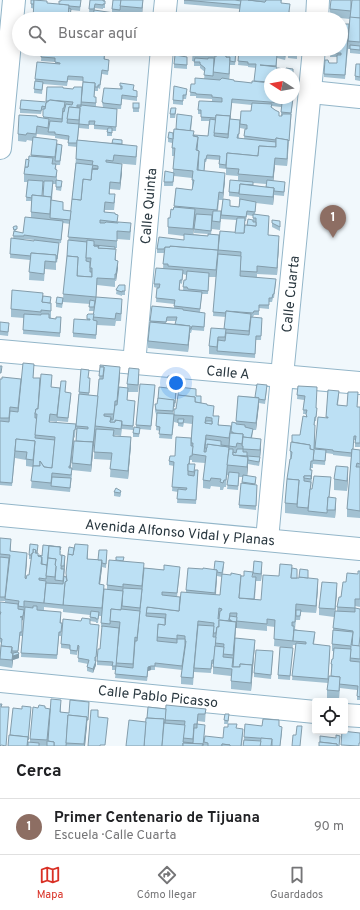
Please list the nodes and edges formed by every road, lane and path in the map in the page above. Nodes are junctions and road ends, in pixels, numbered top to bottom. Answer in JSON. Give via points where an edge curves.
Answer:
{"nodes":[{"id":1,"x":14,"y":0,"type":"edge"},
{"id":2,"x":166,"y":0,"type":"edge"},
{"id":3,"x":318,"y":0,"type":"edge"},
{"id":4,"x":13,"y":12,"type":"edge"},
{"id":5,"x":165,"y":12,"type":"edge"},
{"id":6,"x":317,"y":12,"type":"edge"},
{"id":7,"x":12,"y":21,"type":"edge"},
{"id":8,"x":161,"y":56,"type":"edge"},
{"id":9,"x":314,"y":56,"type":"edge"},
{"id":10,"x":311,"y":92,"type":"junction"},
{"id":11,"x":360,"y":97,"type":"edge"},
{"id":12,"x":0,"y":148,"type":"edge"},
{"id":13,"x":0,"y":351,"type":"edge"},
{"id":14,"x":134,"y":364,"type":"junction"},
{"id":15,"x":282,"y":376,"type":"junction"},
{"id":16,"x":360,"y":383,"type":"edge"},
{"id":17,"x":0,"y":515,"type":"edge"},
{"id":18,"x":266,"y":540,"type":"junction"},
{"id":19,"x":360,"y":549,"type":"edge"},
{"id":20,"x":0,"y":681,"type":"edge"},
{"id":21,"x":312,"y":712,"type":"edge"},
{"id":22,"x":348,"y":715,"type":"edge"},
{"id":23,"x":360,"y":716,"type":"edge"}],
"edges":[{"from":1,"to":4,"type":"street"},
{"from":2,"to":5,"type":"street"},
{"from":3,"to":6,"type":"street"},
{"from":7,"to":12,"type":"street"},
{"from":8,"to":14,"type":"street","name":"Calle Quinta"},
{"from":9,"to":10,"type":"street","name":"Calle Cuarta"},
{"from":10,"to":11,"type":"street"},
{"from":10,"to":15,"type":"street","name":"Calle Cuarta"},
{"from":13,"to":14,"type":"street","name":"Calle A"},
{"from":14,"to":15,"type":"street","name":"Calle A"},
{"from":15,"to":16,"type":"street","name":"Calle A"},
{"from":15,"to":18,"type":"street","name":"Calle Cuarta"},
{"from":17,"to":18,"type":"street","name":"Avenida Alfonso Vidal y Planas"},
{"from":18,"to":19,"type":"street","name":"Avenida Alfonso Vidal y Planas"},
{"from":20,"to":21,"type":"street","name":"Calle Pablo Picasso"},
{"from":22,"to":23,"type":"street"}]}
